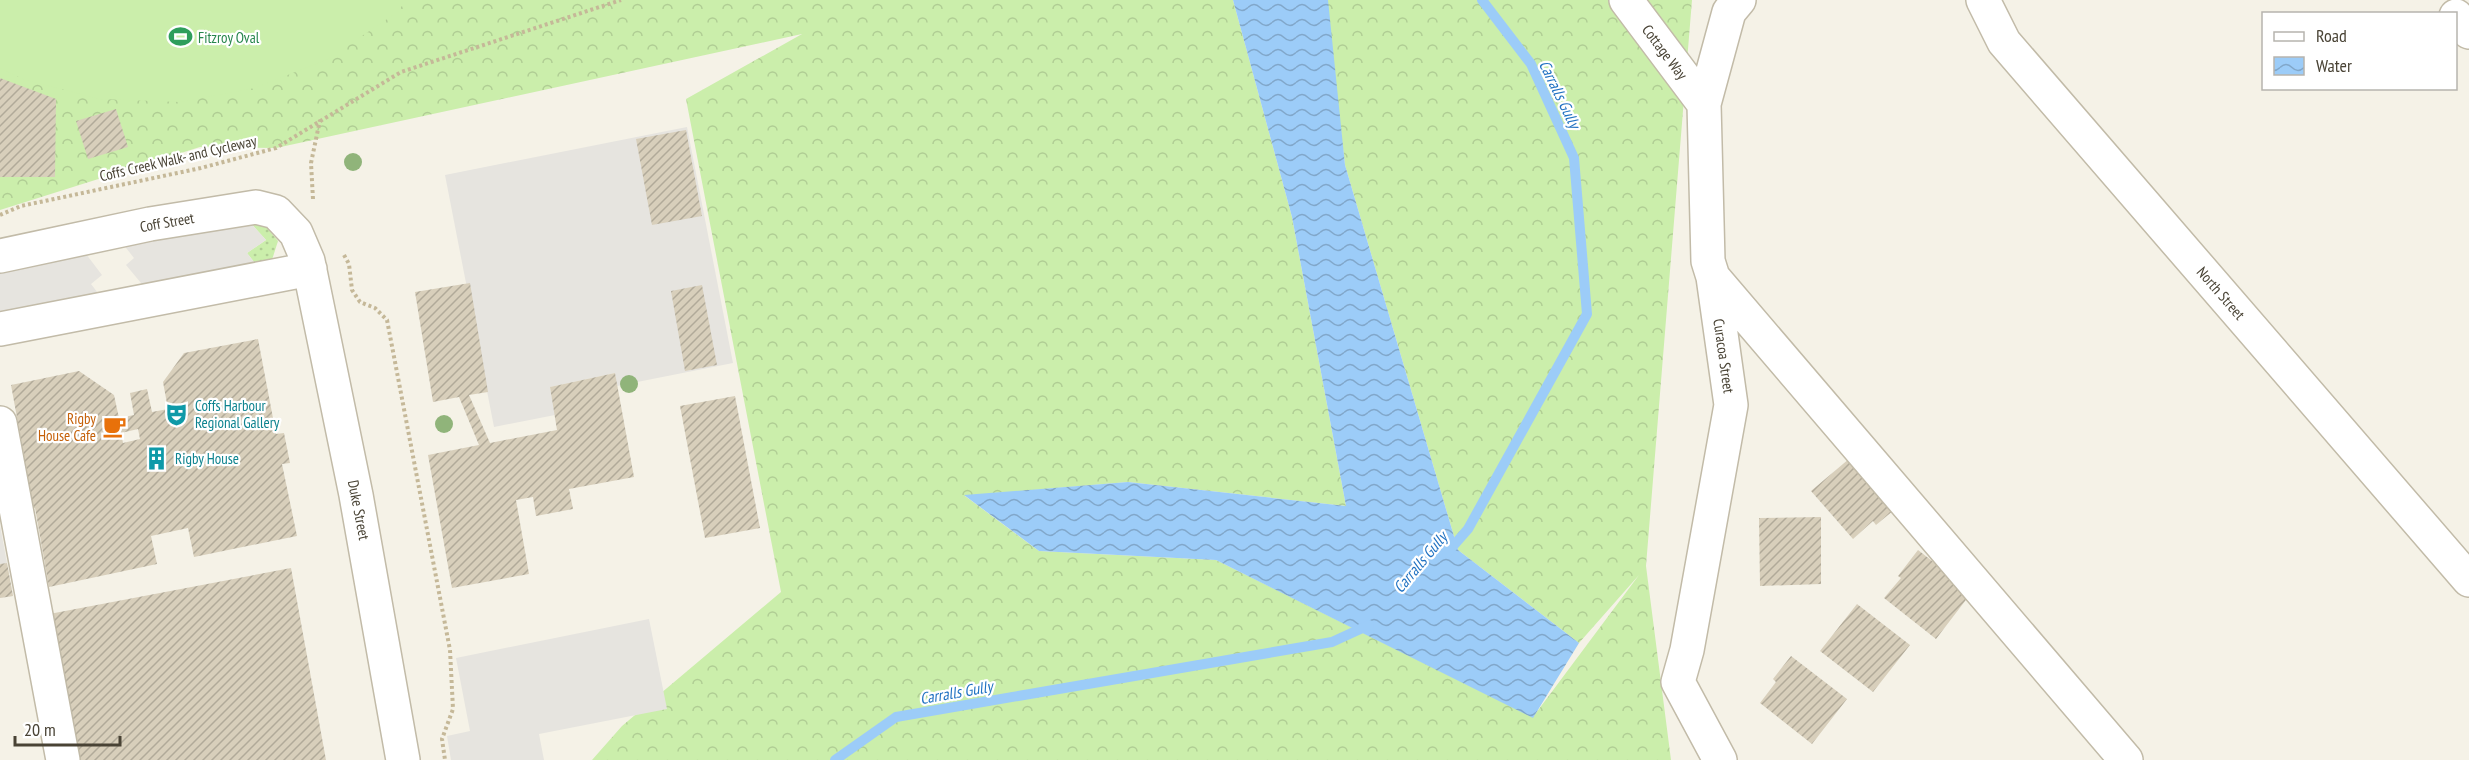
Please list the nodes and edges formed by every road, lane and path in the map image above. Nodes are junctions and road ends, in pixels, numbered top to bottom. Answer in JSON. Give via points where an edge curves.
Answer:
{"nodes":[{"id":1,"x":621,"y":0,"type":"edge"},
{"id":2,"x":1626,"y":0,"type":"edge"},
{"id":3,"x":1983,"y":0,"type":"edge"},
{"id":4,"x":2442,"y":0,"type":"edge"},
{"id":5,"x":1734,"y":6,"type":"edge"},
{"id":6,"x":2452,"y":12,"type":"edge"},
{"id":7,"x":2457,"y":17,"type":"edge"},
{"id":8,"x":2469,"y":32,"type":"edge"},
{"id":9,"x":1704,"y":104,"type":"junction"},
{"id":10,"x":320,"y":120,"type":"junction"},
{"id":11,"x":313,"y":206,"type":"dead end"},
{"id":12,"x":0,"y":215,"type":"edge"},
{"id":13,"x":339,"y":246,"type":"dead end"},
{"id":14,"x":0,"y":256,"type":"edge"},
{"id":15,"x":309,"y":265,"type":"junction"},
{"id":16,"x":1713,"y":277,"type":"junction"},
{"id":17,"x":0,"y":329,"type":"edge"},
{"id":18,"x":0,"y":423,"type":"edge"},
{"id":19,"x":2469,"y":580,"type":"edge"},
{"id":20,"x":63,"y":760,"type":"edge"},
{"id":21,"x":403,"y":760,"type":"edge"},
{"id":22,"x":445,"y":760,"type":"edge"},
{"id":23,"x":1720,"y":760,"type":"edge"},
{"id":24,"x":2126,"y":760,"type":"edge"}],
"edges":[{"from":1,"to":10,"type":"path","name":"Coffs Creek Walk- and Cycleway","via":[[401,72]]},
{"from":2,"to":9,"type":"street","name":"Cottage Way"},
{"from":3,"to":19,"type":"street","name":"North Street","via":[[2004,42]]},
{"from":4,"to":6,"type":"street"},
{"from":5,"to":9,"type":"street","name":"Curacoa Street"},
{"from":7,"to":8,"type":"street"},
{"from":9,"to":16,"type":"street","name":"Curacoa Street","via":[[1708,261]]},
{"from":10,"to":11,"type":"path","via":[[311,163]]},
{"from":10,"to":12,"type":"path","name":"Coffs Creek Walk- and Cycleway","via":[[276,148],[21,206]]},
{"from":13,"to":22,"type":"path","via":[[349,264],[352,290],[360,302],[375,308],[387,320],[450,650],[453,709],[442,739]]},
{"from":14,"to":15,"type":"street","name":"Coff Street","via":[[150,224],[256,207],[276,212],[296,233]]},
{"from":15,"to":17,"type":"street"},
{"from":15,"to":21,"type":"street","name":"Duke Street","via":[[356,495]]},
{"from":16,"to":23,"type":"street","name":"Curacoa Street","via":[[1731,405],[1678,682]]},
{"from":16,"to":24,"type":"street"},
{"from":18,"to":20,"type":"street"}]}
